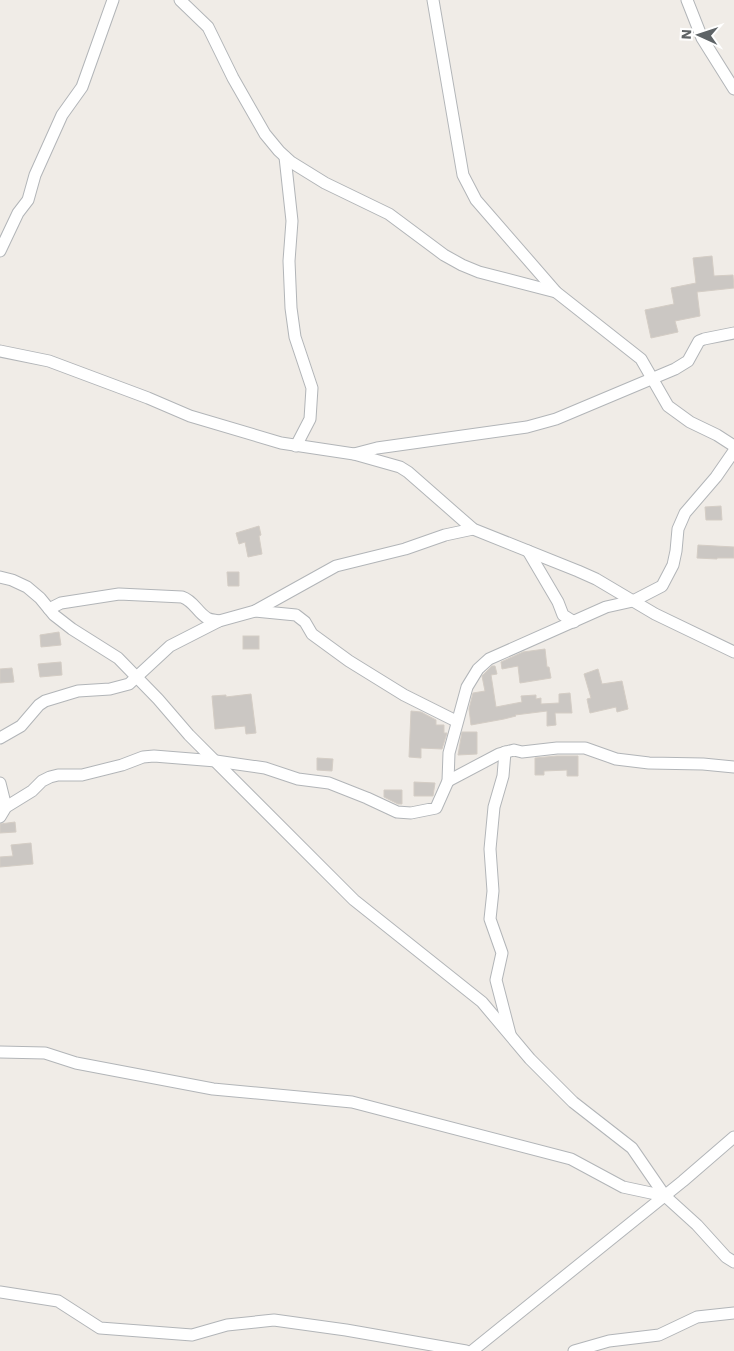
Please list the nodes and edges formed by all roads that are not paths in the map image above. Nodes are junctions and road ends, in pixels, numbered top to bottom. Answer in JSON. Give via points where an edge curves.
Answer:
{"nodes":[{"id":1,"x":113,"y":0,"type":"edge"},
{"id":2,"x":180,"y":0,"type":"edge"},
{"id":3,"x":433,"y":0,"type":"edge"},
{"id":4,"x":687,"y":0,"type":"edge"},
{"id":5,"x":734,"y":90,"type":"edge"},
{"id":6,"x":285,"y":157,"type":"junction"},
{"id":7,"x":0,"y":252,"type":"edge"},
{"id":8,"x":556,"y":292,"type":"junction"},
{"id":9,"x":734,"y":333,"type":"edge"},
{"id":10,"x":0,"y":351,"type":"edge"},
{"id":11,"x":653,"y":379,"type":"junction"},
{"id":12,"x":296,"y":446,"type":"junction"},
{"id":13,"x":734,"y":446,"type":"edge"},
{"id":14,"x":734,"y":451,"type":"edge"},
{"id":15,"x":354,"y":454,"type":"junction"},
{"id":16,"x":473,"y":529,"type":"junction"},
{"id":17,"x":528,"y":551,"type":"junction"},
{"id":18,"x":0,"y":576,"type":"edge"},
{"id":19,"x":40,"y":598,"type":"junction"},
{"id":20,"x":633,"y":601,"type":"junction"},
{"id":21,"x":61,"y":603,"type":"junction"},
{"id":22,"x":49,"y":609,"type":"junction"},
{"id":23,"x":255,"y":611,"type":"junction"},
{"id":24,"x":563,"y":615,"type":"junction"},
{"id":25,"x":219,"y":621,"type":"junction"},
{"id":26,"x":574,"y":622,"type":"junction"},
{"id":27,"x":557,"y":630,"type":"junction"},
{"id":28,"x":734,"y":652,"type":"edge"},
{"id":29,"x":136,"y":678,"type":"junction"},
{"id":30,"x":456,"y":721,"type":"junction"},
{"id":31,"x":3,"y":734,"type":"edge"},
{"id":32,"x":505,"y":752,"type":"junction"},
{"id":33,"x":216,"y":761,"type":"junction"},
{"id":34,"x":734,"y":767,"type":"edge"},
{"id":35,"x":448,"y":781,"type":"junction"},
{"id":36,"x":0,"y":783,"type":"edge"},
{"id":37,"x":3,"y":812,"type":"edge"},
{"id":38,"x":511,"y":1037,"type":"junction"},
{"id":39,"x":0,"y":1052,"type":"edge"},
{"id":40,"x":734,"y":1137,"type":"edge"},
{"id":41,"x":665,"y":1196,"type":"junction"},
{"id":42,"x":734,"y":1262,"type":"edge"},
{"id":43,"x":0,"y":1292,"type":"edge"},
{"id":44,"x":734,"y":1313,"type":"edge"},
{"id":45,"x":466,"y":1351,"type":"edge"},
{"id":46,"x":472,"y":1351,"type":"edge"},
{"id":47,"x":574,"y":1351,"type":"edge"}],
"edges":[{"from":1,"to":7,"type":"street","via":[[82,87],[62,115],[34,175],[32,193],[18,213]]},
{"from":2,"to":6,"type":"street","via":[[208,27],[265,134]]},
{"from":3,"to":8,"type":"street","via":[[465,180],[476,200]]},
{"from":4,"to":5,"type":"street","via":[[702,38]]},
{"from":6,"to":8,"type":"street","via":[[345,194],[389,214],[462,265]]},
{"from":6,"to":12,"type":"street","via":[[292,221],[289,261],[291,308],[295,337],[312,388],[310,419]]},
{"from":8,"to":11,"type":"street","via":[[641,359]]},
{"from":9,"to":11,"type":"street","via":[[699,341],[688,361]]},
{"from":10,"to":12,"type":"street","via":[[49,361],[190,416]]},
{"from":11,"to":13,"type":"street","via":[[668,406],[677,414]]},
{"from":11,"to":15,"type":"street","via":[[563,417],[527,427],[376,448]]},
{"from":12,"to":15,"type":"street"},
{"from":14,"to":20,"type":"street","via":[[685,513],[673,565],[666,580],[657,590]]},
{"from":15,"to":16,"type":"street","via":[[408,472]]},
{"from":16,"to":17,"type":"street"},
{"from":16,"to":23,"type":"street","via":[[336,566]]},
{"from":17,"to":20,"type":"street","via":[[596,579]]},
{"from":17,"to":24,"type":"street"},
{"from":18,"to":19,"type":"street","via":[[27,587]]},
{"from":19,"to":21,"type":"street"},
{"from":19,"to":22,"type":"street"},
{"from":20,"to":26,"type":"street","via":[[606,607]]},
{"from":20,"to":28,"type":"street"},
{"from":21,"to":22,"type":"street"},
{"from":21,"to":25,"type":"street","via":[[119,594],[182,597],[194,603],[208,619]]},
{"from":22,"to":29,"type":"street","via":[[72,629],[118,658]]},
{"from":23,"to":25,"type":"street"},
{"from":23,"to":30,"type":"street","via":[[296,616],[305,622],[312,634],[349,661],[404,695]]},
{"from":24,"to":26,"type":"street"},
{"from":24,"to":27,"type":"street"},
{"from":25,"to":29,"type":"street","via":[[170,646]]},
{"from":26,"to":27,"type":"street"},
{"from":27,"to":30,"type":"street","via":[[482,664],[468,687]]},
{"from":29,"to":31,"type":"street","via":[[122,687],[78,691],[44,702],[24,724]]},
{"from":29,"to":33,"type":"street"},
{"from":30,"to":35,"type":"street","via":[[449,753]]},
{"from":32,"to":34,"type":"street","via":[[585,748],[616,759]]},
{"from":32,"to":35,"type":"street"},
{"from":32,"to":38,"type":"street","via":[[490,848],[493,891],[490,919],[502,952],[496,980]]},
{"from":33,"to":35,"type":"street","via":[[330,783],[405,814],[436,808]]},
{"from":33,"to":37,"type":"street","via":[[154,756],[82,775],[58,775],[42,781]]},
{"from":33,"to":38,"type":"street","via":[[354,900],[482,1002]]},
{"from":36,"to":37,"type":"street"},
{"from":38,"to":41,"type":"street","via":[[573,1102],[632,1148]]},
{"from":39,"to":41,"type":"street","via":[[45,1053],[76,1064],[213,1089],[352,1102],[571,1159],[623,1186]]},
{"from":40,"to":41,"type":"street"},
{"from":41,"to":42,"type":"street"},
{"from":41,"to":46,"type":"street"},
{"from":43,"to":45,"type":"street","via":[[58,1301],[100,1328],[192,1334],[227,1324],[274,1320]]},
{"from":44,"to":47,"type":"street","via":[[698,1317],[659,1335],[610,1340]]}]}
